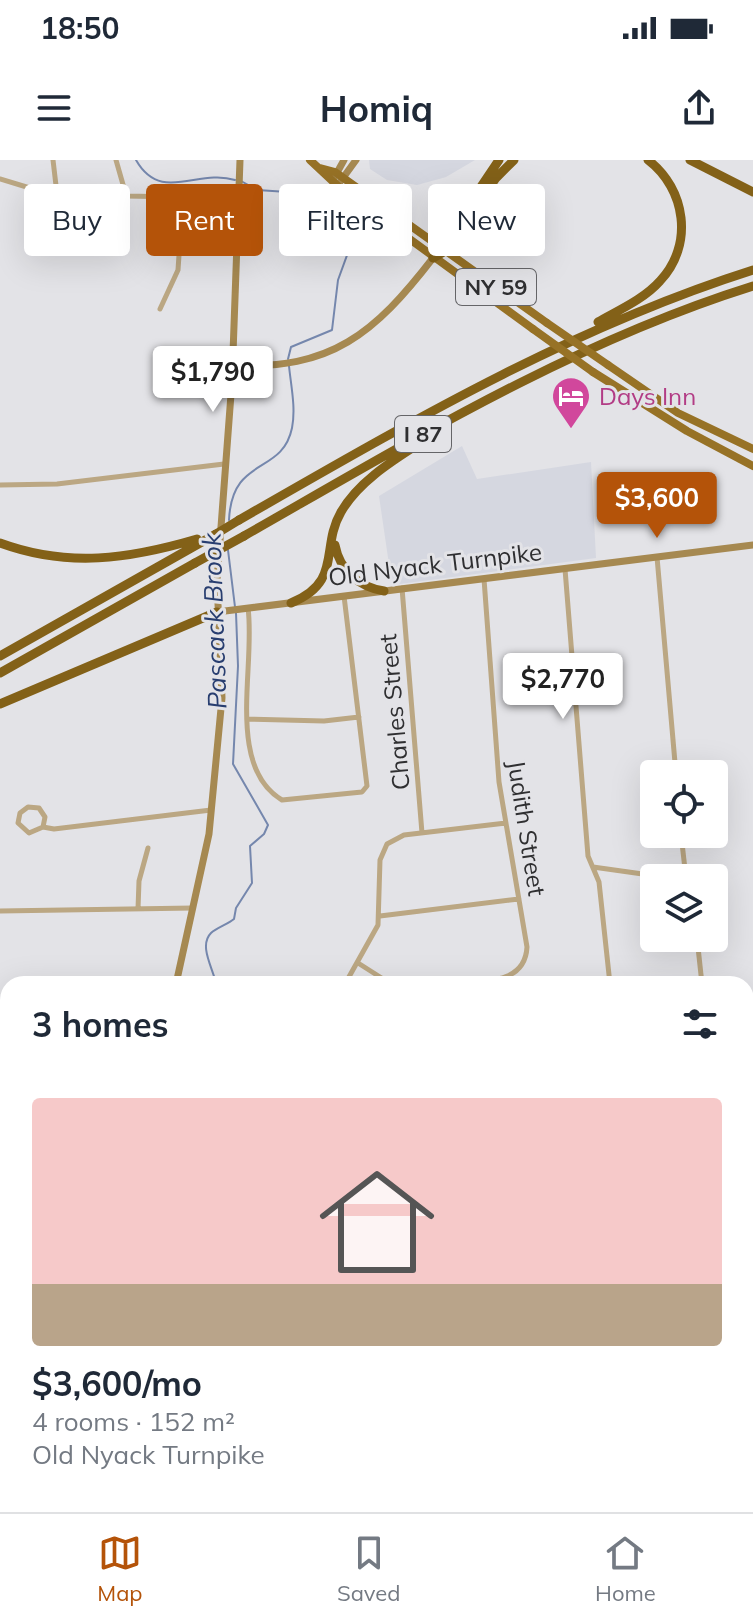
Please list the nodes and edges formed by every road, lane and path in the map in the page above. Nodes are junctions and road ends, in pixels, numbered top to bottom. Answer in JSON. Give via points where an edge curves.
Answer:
{"nodes":[{"id":1,"x":53,"y":160,"type":"edge"},
{"id":2,"x":116,"y":160,"type":"edge"},
{"id":3,"x":240,"y":160,"type":"edge"},
{"id":4,"x":310,"y":160,"type":"edge"},
{"id":5,"x":344,"y":160,"type":"edge"},
{"id":6,"x":356,"y":160,"type":"edge"},
{"id":7,"x":499,"y":160,"type":"edge"},
{"id":8,"x":514,"y":160,"type":"edge"},
{"id":9,"x":648,"y":160,"type":"edge"},
{"id":10,"x":690,"y":160,"type":"edge"},
{"id":11,"x":320,"y":168,"type":"junction"},
{"id":12,"x":335,"y":172,"type":"junction"},
{"id":13,"x":344,"y":178,"type":"junction"},
{"id":14,"x":0,"y":179,"type":"edge"},
{"id":15,"x":56,"y":184,"type":"edge"},
{"id":16,"x":123,"y":184,"type":"edge"},
{"id":17,"x":237,"y":184,"type":"edge"},
{"id":18,"x":334,"y":184,"type":"junction"},
{"id":19,"x":483,"y":184,"type":"edge"},
{"id":20,"x":491,"y":184,"type":"edge"},
{"id":21,"x":24,"y":185,"type":"edge"},
{"id":22,"x":753,"y":192,"type":"edge"},
{"id":23,"x":428,"y":239,"type":"edge"},
{"id":24,"x":412,"y":242,"type":"edge"},
{"id":25,"x":179,"y":256,"type":"edge"},
{"id":26,"x":235,"y":256,"type":"edge"},
{"id":27,"x":451,"y":256,"type":"edge"},
{"id":28,"x":433,"y":258,"type":"junction"},
{"id":29,"x":753,"y":270,"type":"edge"},
{"id":30,"x":753,"y":288,"type":"edge"},
{"id":31,"x":160,"y":309,"type":"dead end"},
{"id":32,"x":523,"y":363,"type":"junction"},
{"id":33,"x":232,"y":365,"type":"junction"},
{"id":34,"x":491,"y":396,"type":"junction"},
{"id":35,"x":753,"y":449,"type":"edge"},
{"id":36,"x":224,"y":464,"type":"junction"},
{"id":37,"x":753,"y":466,"type":"edge"},
{"id":38,"x":0,"y":485,"type":"edge"},
{"id":39,"x":334,"y":531,"type":"junction"},
{"id":40,"x":0,"y":543,"type":"edge"},
{"id":41,"x":753,"y":545,"type":"edge"},
{"id":42,"x":186,"y":546,"type":"junction"},
{"id":43,"x":657,"y":556,"type":"junction"},
{"id":44,"x":565,"y":567,"type":"junction"},
{"id":45,"x":484,"y":578,"type":"junction"},
{"id":46,"x":402,"y":588,"type":"junction"},
{"id":47,"x":384,"y":591,"type":"junction"},
{"id":48,"x":344,"y":596,"type":"junction"},
{"id":49,"x":291,"y":603,"type":"junction"},
{"id":50,"x":245,"y":608,"type":"junction"},
{"id":51,"x":217,"y":612,"type":"junction"},
{"id":52,"x":0,"y":656,"type":"edge"},
{"id":53,"x":0,"y":673,"type":"edge"},
{"id":54,"x":0,"y":704,"type":"edge"},
{"id":55,"x":359,"y":717,"type":"junction"},
{"id":56,"x":249,"y":719,"type":"junction"},
{"id":57,"x":675,"y":760,"type":"edge"},
{"id":58,"x":211,"y":810,"type":"junction"},
{"id":59,"x":506,"y":823,"type":"junction"},
{"id":60,"x":43,"y":827,"type":"junction"},
{"id":61,"x":422,"y":833,"type":"junction"},
{"id":62,"x":148,"y":848,"type":"dead end"},
{"id":63,"x":592,"y":867,"type":"junction"},
{"id":64,"x":640,"y":874,"type":"edge"},
{"id":65,"x":519,"y":899,"type":"junction"},
{"id":66,"x":194,"y":908,"type":"junction"},
{"id":67,"x":138,"y":909,"type":"junction"},
{"id":68,"x":0,"y":911,"type":"edge"},
{"id":69,"x":380,"y":916,"type":"junction"},
{"id":70,"x":699,"y":952,"type":"edge"},
{"id":71,"x":358,"y":963,"type":"junction"},
{"id":72,"x":178,"y":976,"type":"edge"},
{"id":73,"x":350,"y":976,"type":"edge"},
{"id":74,"x":378,"y":976,"type":"edge"},
{"id":75,"x":508,"y":976,"type":"edge"},
{"id":76,"x":609,"y":976,"type":"edge"},
{"id":77,"x":701,"y":976,"type":"edge"}],
"edges":[{"from":1,"to":15,"type":"street"},
{"from":2,"to":16,"type":"street"},
{"from":3,"to":17,"type":"street"},
{"from":4,"to":11,"type":"main road","number":"NY 59"},
{"from":5,"to":12,"type":"street"},
{"from":6,"to":13,"type":"street"},
{"from":7,"to":19,"type":"highway"},
{"from":8,"to":20,"type":"highway"},
{"from":9,"to":32,"type":"highway","via":[[672,185],[680,208],[680,242],[670,269],[637,299]]},
{"from":10,"to":22,"type":"highway"},
{"from":11,"to":12,"type":"main road","number":"NY 59"},
{"from":11,"to":18,"type":"main road","number":"NY 59"},
{"from":12,"to":13,"type":"main road","number":"NY 59"},
{"from":12,"to":18,"type":"street"},
{"from":13,"to":18,"type":"street"},
{"from":13,"to":23,"type":"main road","number":"NY 59"},
{"from":14,"to":21,"type":"street"},
{"from":24,"to":28,"type":"main road","number":"NY 59"},
{"from":25,"to":31,"type":"street"},
{"from":26,"to":33,"type":"street"},
{"from":27,"to":35,"type":"main road","number":"NY 59","bridge":true,"via":[[678,413]]},
{"from":28,"to":33,"type":"street","via":[[359,337],[326,355],[296,364]]},
{"from":28,"to":37,"type":"main road","number":"NY 59","bridge":true,"via":[[593,372]]},
{"from":29,"to":32,"type":"highway","number":"I 87","via":[[640,310]]},
{"from":30,"to":34,"type":"highway","number":"I 87","via":[[597,345]]},
{"from":32,"to":42,"type":"highway","number":"I 87","bridge":true},
{"from":33,"to":36,"type":"street"},
{"from":34,"to":39,"type":"highway","via":[[379,471],[344,506]]},
{"from":34,"to":53,"type":"highway","number":"I 87","bridge":true},
{"from":36,"to":38,"type":"street"},
{"from":36,"to":51,"type":"street"},
{"from":39,"to":47,"type":"highway","via":[[337,553],[348,572],[365,586]]},
{"from":39,"to":49,"type":"highway","via":[[331,561],[322,580]]},
{"from":40,"to":42,"type":"highway","via":[[92,560]]},
{"from":41,"to":43,"type":"street","name":"Old Nyack Turnpike"},
{"from":42,"to":52,"type":"highway","number":"I 87"},
{"from":43,"to":44,"type":"street","name":"Old Nyack Turnpike"},
{"from":43,"to":57,"type":"street"},
{"from":44,"to":45,"type":"street","name":"Old Nyack Turnpike"},
{"from":44,"to":63,"type":"street"},
{"from":45,"to":46,"type":"street","name":"Old Nyack Turnpike"},
{"from":45,"to":59,"type":"street","name":"Judith Street"},
{"from":46,"to":47,"type":"street","name":"Old Nyack Turnpike"},
{"from":46,"to":61,"type":"street","name":"Charles Street"},
{"from":47,"to":48,"type":"street","name":"Old Nyack Turnpike"},
{"from":48,"to":49,"type":"street","name":"Old Nyack Turnpike"},
{"from":48,"to":55,"type":"street"},
{"from":49,"to":50,"type":"street","name":"Old Nyack Turnpike"},
{"from":50,"to":51,"type":"street","name":"Old Nyack Turnpike"},
{"from":50,"to":56,"type":"street","via":[[252,638]]},
{"from":51,"to":54,"type":"highway"},
{"from":51,"to":58,"type":"street","via":[[222,698]]},
{"from":55,"to":56,"type":"street"},
{"from":55,"to":56,"type":"street","via":[[366,790],[286,801],[275,796],[254,768],[247,742]]},
{"from":58,"to":60,"type":"street"},
{"from":58,"to":66,"type":"street"},
{"from":59,"to":61,"type":"street"},
{"from":59,"to":65,"type":"street","name":"Judith Street"},
{"from":60,"to":60,"type":"street","via":[[45,817],[39,808],[20,813],[18,823],[24,831],[34,833]]},
{"from":61,"to":69,"type":"street","via":[[395,839],[382,852]]},
{"from":62,"to":67,"type":"street"},
{"from":63,"to":64,"type":"street"},
{"from":63,"to":76,"type":"street","via":[[599,882]]},
{"from":65,"to":69,"type":"street"},
{"from":65,"to":75,"type":"street","name":"Judith Street","via":[[527,947],[523,965]]},
{"from":66,"to":67,"type":"street"},
{"from":66,"to":72,"type":"street"},
{"from":67,"to":68,"type":"street"},
{"from":69,"to":71,"type":"street"},
{"from":70,"to":77,"type":"street"},
{"from":71,"to":73,"type":"street"},
{"from":71,"to":74,"type":"street"}]}
